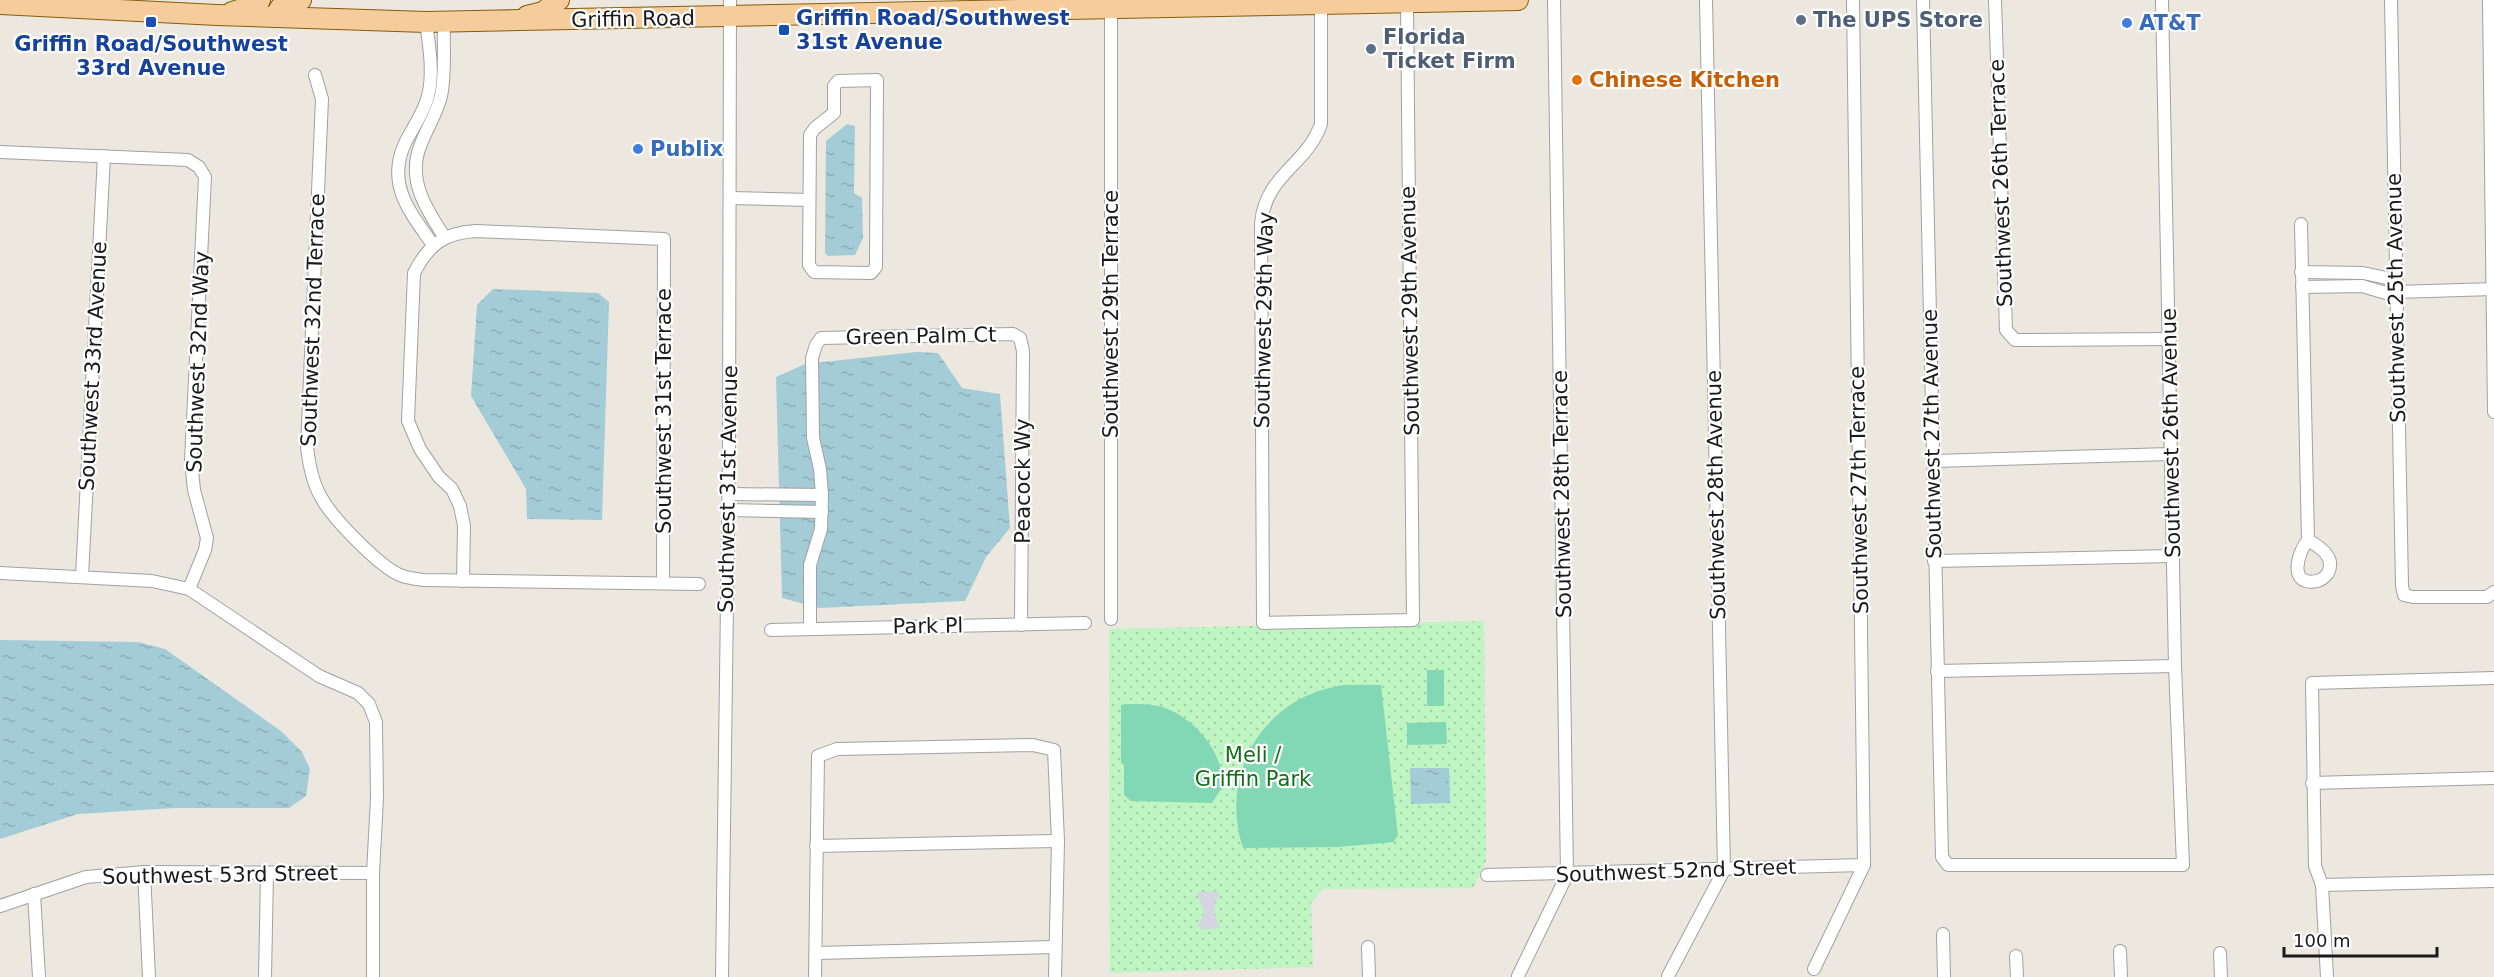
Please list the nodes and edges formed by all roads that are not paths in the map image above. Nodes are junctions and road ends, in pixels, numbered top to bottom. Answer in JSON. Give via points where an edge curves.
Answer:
{"nodes":[{"id":1,"x":260,"y":0,"type":"edge"},
{"id":2,"x":301,"y":0,"type":"edge"},
{"id":3,"x":559,"y":0,"type":"edge"},
{"id":4,"x":1518,"y":0,"type":"edge"},
{"id":5,"x":1554,"y":0,"type":"edge"},
{"id":6,"x":1706,"y":0,"type":"edge"},
{"id":7,"x":1853,"y":0,"type":"edge"},
{"id":8,"x":1923,"y":0,"type":"edge"},
{"id":9,"x":1995,"y":0,"type":"edge"},
{"id":10,"x":2162,"y":0,"type":"edge"},
{"id":11,"x":2391,"y":0,"type":"edge"},
{"id":12,"x":2489,"y":0,"type":"edge"},
{"id":13,"x":1321,"y":2,"type":"edge"},
{"id":14,"x":1266,"y":3,"type":"edge"},
{"id":15,"x":1407,"y":3,"type":"junction"},
{"id":16,"x":0,"y":4,"type":"edge"},
{"id":17,"x":1111,"y":8,"type":"junction"},
{"id":18,"x":730,"y":9,"type":"edge"},
{"id":19,"x":217,"y":15,"type":"junction"},
{"id":20,"x":275,"y":17,"type":"junction"},
{"id":21,"x":504,"y":21,"type":"junction"},
{"id":22,"x":435,"y":22,"type":"junction"},
{"id":23,"x":315,"y":75,"type":"dead end"},
{"id":24,"x":0,"y":152,"type":"edge"},
{"id":25,"x":104,"y":156,"type":"junction"},
{"id":26,"x":731,"y":198,"type":"junction"},
{"id":27,"x":809,"y":200,"type":"junction"},
{"id":28,"x":2301,"y":224,"type":"dead end"},
{"id":29,"x":445,"y":238,"type":"junction"},
{"id":30,"x":433,"y":245,"type":"junction"},
{"id":31,"x":2301,"y":272,"type":"junction"},
{"id":32,"x":2336,"y":273,"type":"junction"},
{"id":33,"x":2337,"y":286,"type":"junction"},
{"id":34,"x":2302,"y":287,"type":"junction"},
{"id":35,"x":2396,"y":289,"type":"junction"},
{"id":36,"x":2493,"y":289,"type":"edge"},
{"id":37,"x":1020,"y":338,"type":"joint"},
{"id":38,"x":2170,"y":339,"type":"junction"},
{"id":39,"x":2494,"y":412,"type":"edge"},
{"id":40,"x":2171,"y":454,"type":"junction"},
{"id":41,"x":1934,"y":461,"type":"junction"},
{"id":42,"x":729,"y":494,"type":"junction"},
{"id":43,"x":822,"y":495,"type":"junction"},
{"id":44,"x":729,"y":510,"type":"junction"},
{"id":45,"x":822,"y":512,"type":"junction"},
{"id":46,"x":2308,"y":540,"type":"dead end"},
{"id":47,"x":2173,"y":556,"type":"junction"},
{"id":48,"x":1934,"y":561,"type":"junction"},
{"id":49,"x":0,"y":573,"type":"edge"},
{"id":50,"x":82,"y":576,"type":"junction"},
{"id":51,"x":463,"y":581,"type":"junction"},
{"id":52,"x":663,"y":584,"type":"junction"},
{"id":53,"x":699,"y":584,"type":"dead end"},
{"id":54,"x":189,"y":589,"type":"junction"},
{"id":55,"x":2494,"y":592,"type":"edge"},
{"id":56,"x":1111,"y":619,"type":"dead end"},
{"id":57,"x":1413,"y":620,"type":"joint"},
{"id":58,"x":1085,"y":623,"type":"dead end"},
{"id":59,"x":1021,"y":625,"type":"junction"},
{"id":60,"x":810,"y":628,"type":"junction"},
{"id":61,"x":771,"y":630,"type":"dead end"},
{"id":62,"x":2175,"y":666,"type":"junction"},
{"id":63,"x":1937,"y":670,"type":"junction"},
{"id":64,"x":2494,"y":678,"type":"edge"},
{"id":65,"x":2494,"y":778,"type":"edge"},
{"id":66,"x":2312,"y":783,"type":"junction"},
{"id":67,"x":1058,"y":841,"type":"junction"},
{"id":68,"x":816,"y":846,"type":"junction"},
{"id":69,"x":1864,"y":865,"type":"junction"},
{"id":70,"x":1948,"y":865,"type":"joint"},
{"id":71,"x":1724,"y":870,"type":"junction"},
{"id":72,"x":144,"y":872,"type":"junction"},
{"id":73,"x":267,"y":873,"type":"junction"},
{"id":74,"x":373,"y":873,"type":"junction"},
{"id":75,"x":1487,"y":875,"type":"dead end"},
{"id":76,"x":1567,"y":875,"type":"junction"},
{"id":77,"x":2494,"y":881,"type":"edge"},
{"id":78,"x":2322,"y":885,"type":"junction"},
{"id":79,"x":34,"y":894,"type":"junction"},
{"id":80,"x":0,"y":906,"type":"edge"},
{"id":81,"x":1943,"y":934,"type":"dead end"},
{"id":82,"x":1054,"y":947,"type":"junction"},
{"id":83,"x":1368,"y":947,"type":"dead end"},
{"id":84,"x":2120,"y":951,"type":"dead end"},
{"id":85,"x":816,"y":953,"type":"junction"},
{"id":86,"x":2220,"y":953,"type":"dead end"},
{"id":87,"x":2016,"y":956,"type":"dead end"},
{"id":88,"x":1814,"y":969,"type":"dead end"},
{"id":89,"x":1518,"y":976,"type":"edge"},
{"id":90,"x":1668,"y":976,"type":"edge"},
{"id":91,"x":39,"y":977,"type":"edge"},
{"id":92,"x":149,"y":977,"type":"edge"},
{"id":93,"x":266,"y":977,"type":"edge"},
{"id":94,"x":373,"y":977,"type":"edge"},
{"id":95,"x":722,"y":977,"type":"edge"},
{"id":96,"x":815,"y":977,"type":"edge"},
{"id":97,"x":1055,"y":977,"type":"edge"},
{"id":98,"x":1369,"y":977,"type":"edge"},
{"id":99,"x":1944,"y":977,"type":"edge"},
{"id":100,"x":2017,"y":977,"type":"edge"},
{"id":101,"x":2121,"y":977,"type":"edge"},
{"id":102,"x":2221,"y":977,"type":"edge"},
{"id":103,"x":2327,"y":977,"type":"edge"}],
"edges":[{"from":1,"to":19,"type":"main road"},
{"from":2,"to":20,"type":"main road","via":[[280,8]]},
{"from":3,"to":21,"type":"main road","via":[[543,12]]},
{"from":4,"to":15,"type":"main road","name":"Griffin Road"},
{"from":5,"to":76,"type":"street","name":"Southwest 28th Terrace"},
{"from":6,"to":71,"type":"street","name":"Southwest 28th Avenue"},
{"from":7,"to":69,"type":"street","name":"Southwest 27th Terrace"},
{"from":8,"to":41,"type":"street","name":"Southwest 27th Avenue"},
{"from":9,"to":38,"type":"street","name":"Southwest 26th Terrace","via":[[2006,330],[2015,340]]},
{"from":10,"to":38,"type":"street","name":"Southwest 26th Avenue"},
{"from":11,"to":35,"type":"street","name":"Southwest 25th Avenue"},
{"from":12,"to":36,"type":"street"},
{"from":13,"to":14,"type":"main road","name":"Griffin Road"},
{"from":13,"to":15,"type":"main road","name":"Griffin Road"},
{"from":13,"to":57,"type":"street","name":"Southwest 29th Way","via":[[1321,124],[1313,142],[1273,186],[1263,210],[1263,623]]},
{"from":14,"to":17,"type":"main road","name":"Griffin Road"},
{"from":15,"to":57,"type":"street","name":"Southwest 29th Avenue"},
{"from":16,"to":19,"type":"main road","name":"Griffin Road"},
{"from":17,"to":18,"type":"main road","name":"Griffin Road"},
{"from":17,"to":56,"type":"street","name":"Southwest 29th Terrace"},
{"from":18,"to":21,"type":"main road","name":"Griffin Road"},
{"from":18,"to":26,"type":"street","name":"Southwest 31st Avenue"},
{"from":19,"to":20,"type":"main road","name":"Griffin Road"},
{"from":20,"to":22,"type":"main road","name":"Griffin Road"},
{"from":21,"to":22,"type":"main road","name":"Griffin Road"},
{"from":22,"to":29,"type":"street","via":[[441,97],[419,146],[416,175],[418,193]]},
{"from":22,"to":30,"type":"street","via":[[429,93],[403,151],[398,181],[409,211]]},
{"from":23,"to":51,"type":"street","name":"Southwest 32nd Terrace","via":[[322,99],[309,466],[321,497],[383,564],[400,576]]},
{"from":24,"to":25,"type":"street"},
{"from":25,"to":50,"type":"street","name":"Southwest 33rd Avenue"},
{"from":25,"to":54,"type":"street","name":"Southwest 32nd Way","via":[[188,160],[199,166],[205,177],[191,460],[194,490],[207,538]]},
{"from":26,"to":27,"type":"street"},
{"from":26,"to":42,"type":"street","name":"Southwest 31st Avenue"},
{"from":27,"to":27,"type":"street","via":[[809,265],[814,272],[871,273],[876,267],[877,80],[838,81],[834,86],[834,112],[810,135]]},
{"from":28,"to":31,"type":"street"},
{"from":29,"to":30,"type":"street"},
{"from":29,"to":52,"type":"street","name":"Southwest 31st Terrace","via":[[476,231],[664,239]]},
{"from":30,"to":51,"type":"street","via":[[414,273],[408,421],[420,449],[452,489],[460,506],[464,526]]},
{"from":31,"to":32,"type":"street"},
{"from":31,"to":34,"type":"street"},
{"from":32,"to":33,"type":"street"},
{"from":32,"to":35,"type":"street","via":[[2363,273]]},
{"from":33,"to":34,"type":"street"},
{"from":33,"to":35,"type":"street"},
{"from":34,"to":46,"type":"street"},
{"from":35,"to":36,"type":"street"},
{"from":35,"to":55,"type":"street","name":"Southwest 25th Avenue","via":[[2404,595],[2487,597]]},
{"from":36,"to":39,"type":"street"},
{"from":37,"to":43,"type":"street","name":"Green Palm Ct","via":[[1013,334],[821,338],[812,358],[813,438]]},
{"from":37,"to":59,"type":"street","name":"Peacock Wy"},
{"from":38,"to":40,"type":"street","name":"Southwest 26th Avenue"},
{"from":40,"to":41,"type":"street"},
{"from":40,"to":47,"type":"street","name":"Southwest 26th Avenue"},
{"from":41,"to":48,"type":"street","name":"Southwest 27th Avenue"},
{"from":42,"to":43,"type":"street"},
{"from":42,"to":44,"type":"street","name":"Southwest 31st Avenue"},
{"from":43,"to":45,"type":"street"},
{"from":44,"to":45,"type":"street"},
{"from":44,"to":95,"type":"street","name":"Southwest 31st Avenue"},
{"from":45,"to":60,"type":"street","via":[[810,565]]},
{"from":47,"to":48,"type":"street"},
{"from":47,"to":62,"type":"street","name":"Southwest 26th Avenue"},
{"from":48,"to":63,"type":"street","name":"Southwest 27th Avenue"},
{"from":49,"to":50,"type":"street"},
{"from":50,"to":54,"type":"street","via":[[152,581]]},
{"from":51,"to":52,"type":"street","name":"Southwest 32nd Terrace"},
{"from":52,"to":53,"type":"street","name":"Southwest 32nd Terrace"},
{"from":54,"to":74,"type":"street","via":[[319,676],[358,693],[369,704],[376,722]]},
{"from":58,"to":59,"type":"street","name":"Park Pl"},
{"from":59,"to":60,"type":"street","name":"Park Pl"},
{"from":60,"to":61,"type":"street","name":"Park Pl"},
{"from":62,"to":63,"type":"street"},
{"from":62,"to":70,"type":"street","name":"Southwest 26th Avenue","via":[[2183,865]]},
{"from":63,"to":70,"type":"street","name":"Southwest 27th Avenue","via":[[1942,858]]},
{"from":64,"to":66,"type":"street","via":[[2312,683]]},
{"from":65,"to":66,"type":"street"},
{"from":66,"to":78,"type":"street","via":[[2315,866]]},
{"from":67,"to":68,"type":"street"},
{"from":67,"to":68,"type":"street","via":[[1054,750],[1033,745],[837,749],[818,756]]},
{"from":67,"to":82,"type":"street"},
{"from":68,"to":85,"type":"street"},
{"from":69,"to":71,"type":"street","name":"Southwest 52nd Street"},
{"from":69,"to":88,"type":"street","name":"Southwest 27th Terrace"},
{"from":71,"to":76,"type":"street","name":"Southwest 52nd Street"},
{"from":71,"to":90,"type":"street","name":"Southwest 28th Avenue"},
{"from":72,"to":73,"type":"street","name":"Southwest 53rd Street"},
{"from":72,"to":79,"type":"street","name":"Southwest 53rd Street","via":[[86,877]]},
{"from":72,"to":92,"type":"street"},
{"from":73,"to":74,"type":"street","name":"Southwest 53rd Street"},
{"from":73,"to":93,"type":"street"},
{"from":74,"to":94,"type":"street"},
{"from":75,"to":76,"type":"street","name":"Southwest 52nd Street"},
{"from":76,"to":89,"type":"street","name":"Southwest 28th Terrace"},
{"from":77,"to":78,"type":"street"},
{"from":78,"to":103,"type":"street"},
{"from":79,"to":80,"type":"street","name":"Southwest 53rd Street"},
{"from":79,"to":91,"type":"street"},
{"from":81,"to":99,"type":"street"},
{"from":82,"to":85,"type":"street"},
{"from":82,"to":97,"type":"street"},
{"from":83,"to":98,"type":"street"},
{"from":84,"to":101,"type":"street"},
{"from":85,"to":96,"type":"street"},
{"from":86,"to":102,"type":"street"},
{"from":87,"to":100,"type":"street"}]}
